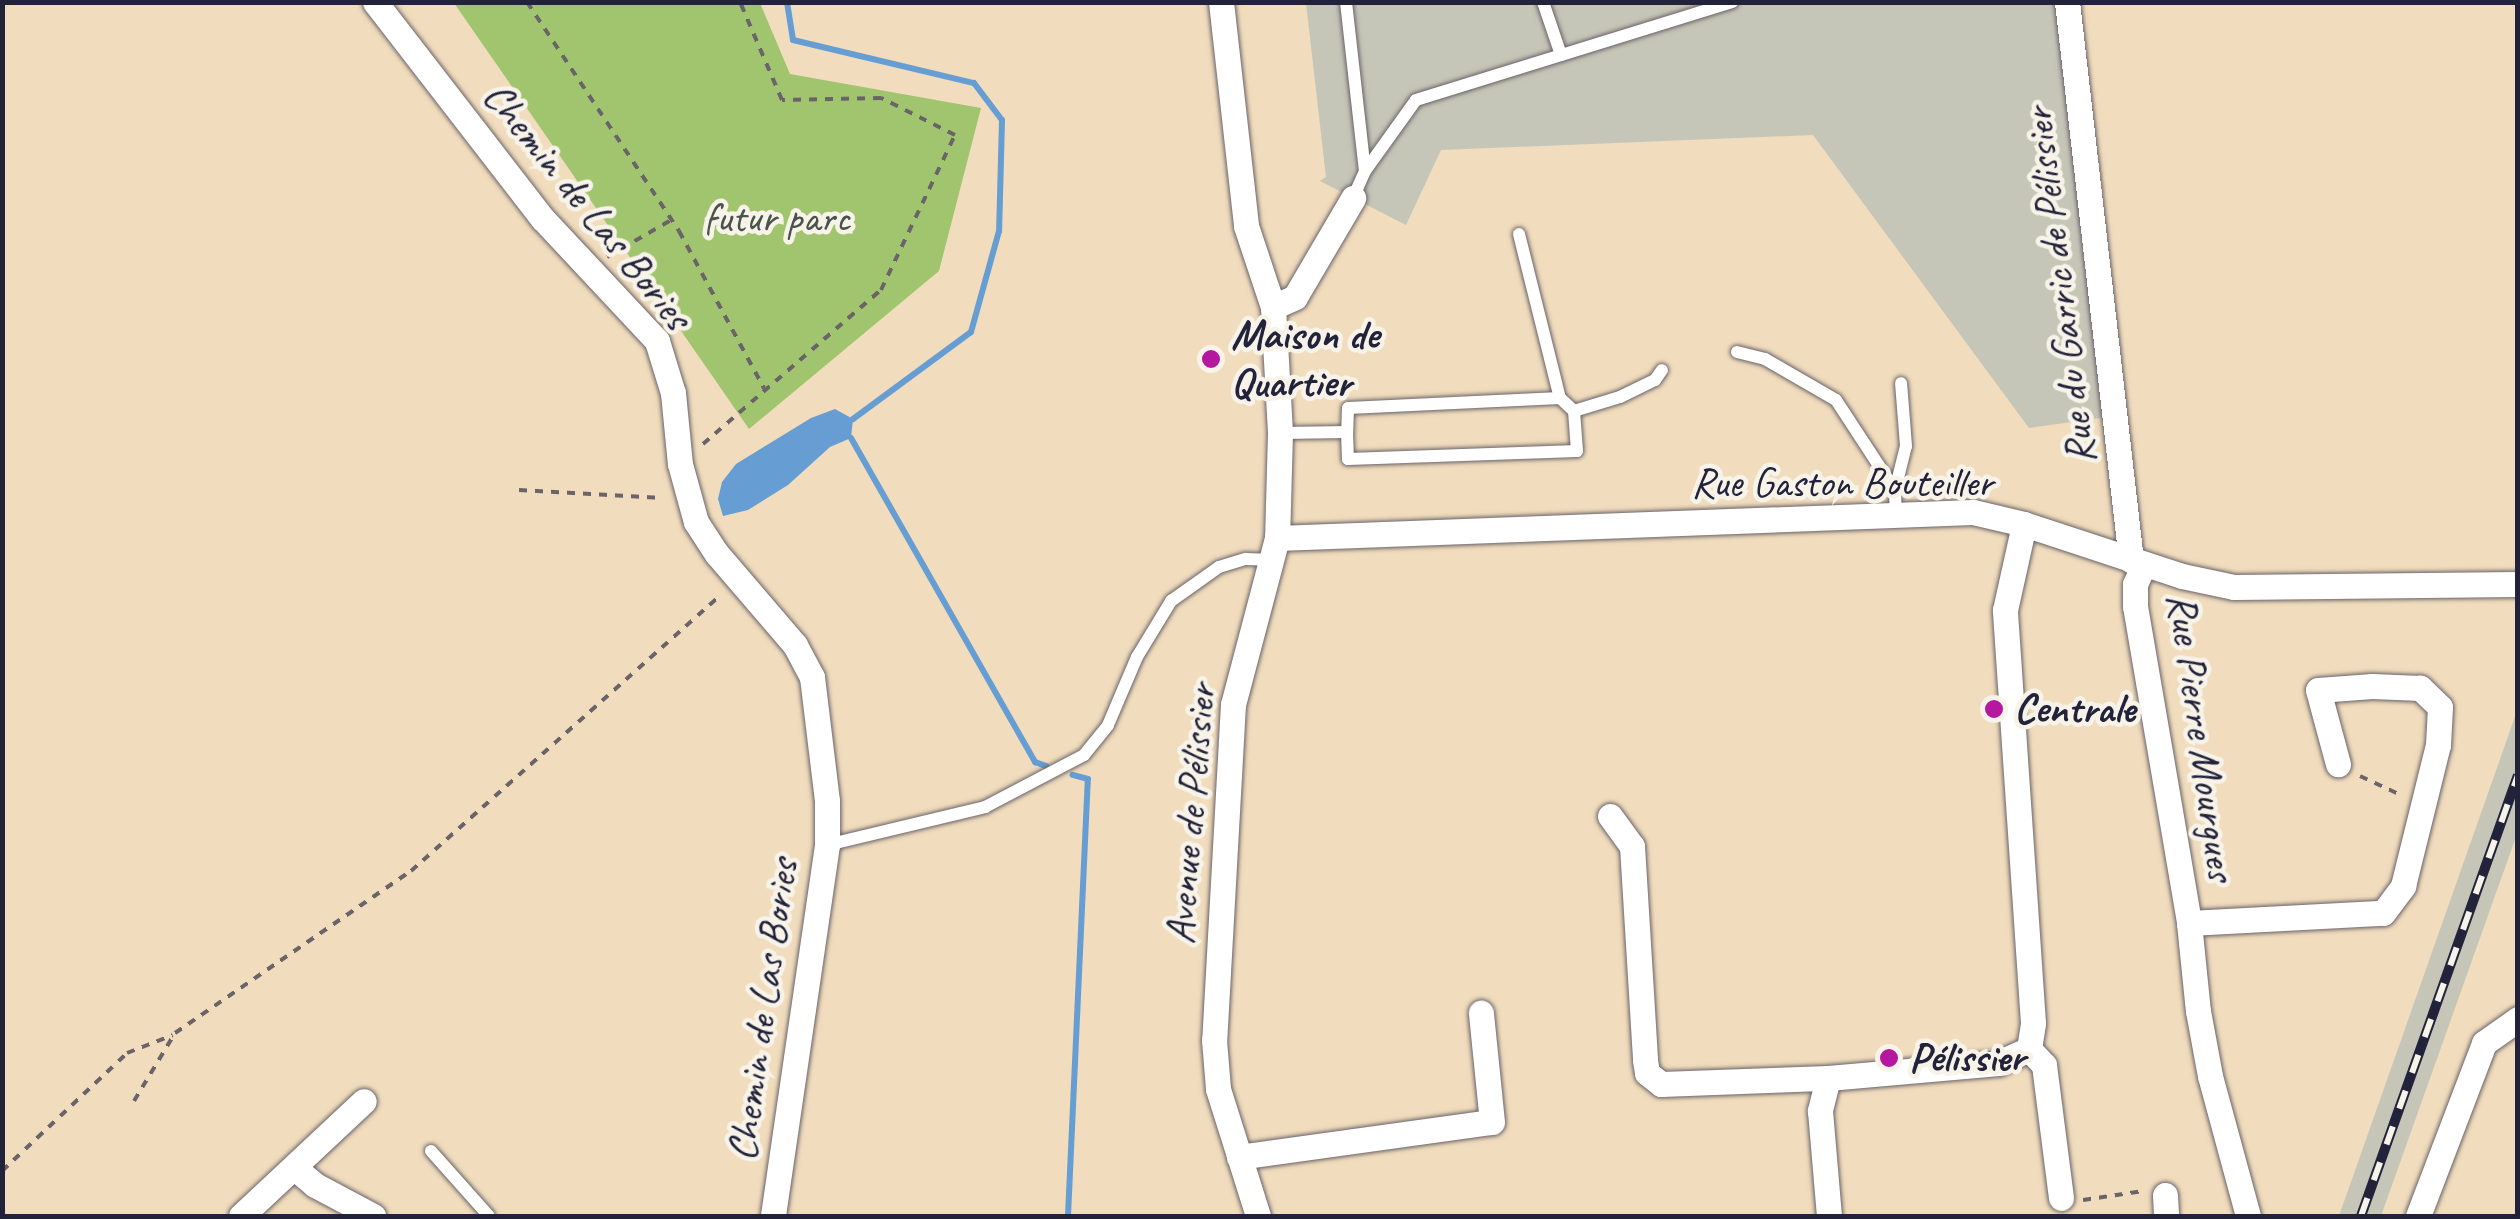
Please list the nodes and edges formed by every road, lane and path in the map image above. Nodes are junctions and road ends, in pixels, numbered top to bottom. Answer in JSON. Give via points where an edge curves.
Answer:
{"nodes":[{"id":1,"x":375,"y":2,"type":"edge"},
{"id":2,"x":527,"y":2,"type":"edge"},
{"id":3,"x":740,"y":2,"type":"edge"},
{"id":4,"x":1221,"y":2,"type":"edge"},
{"id":5,"x":1346,"y":2,"type":"edge"},
{"id":6,"x":1543,"y":2,"type":"edge"},
{"id":7,"x":1732,"y":2,"type":"edge"},
{"id":8,"x":2067,"y":2,"type":"edge"},
{"id":9,"x":1561,"y":55,"type":"junction"},
{"id":10,"x":1366,"y":170,"type":"junction"},
{"id":11,"x":1352,"y":198,"type":"joint"},
{"id":12,"x":671,"y":220,"type":"junction"},
{"id":13,"x":1519,"y":234,"type":"dead end"},
{"id":14,"x":590,"y":266,"type":"junction"},
{"id":15,"x":1273,"y":307,"type":"junction"},
{"id":16,"x":1737,"y":352,"type":"dead end"},
{"id":17,"x":1662,"y":370,"type":"dead end"},
{"id":18,"x":1901,"y":382,"type":"dead end"},
{"id":19,"x":764,"y":388,"type":"junction"},
{"id":20,"x":1560,"y":398,"type":"junction"},
{"id":21,"x":1574,"y":411,"type":"junction"},
{"id":22,"x":1347,"y":432,"type":"junction"},
{"id":23,"x":1280,"y":433,"type":"junction"},
{"id":24,"x":680,"y":464,"type":"junction"},
{"id":25,"x":519,"y":490,"type":"dead end"},
{"id":26,"x":688,"y":499,"type":"junction"},
{"id":27,"x":1896,"y":502,"type":"junction"},
{"id":28,"x":2024,"y":524,"type":"junction"},
{"id":29,"x":1275,"y":549,"type":"junction"},
{"id":30,"x":2138,"y":562,"type":"junction"},
{"id":31,"x":738,"y":579,"type":"junction"},
{"id":32,"x":2518,"y":584,"type":"edge"},
{"id":33,"x":2338,"y":764,"type":"joint"},
{"id":34,"x":2423,"y":806,"type":"junction"},
{"id":35,"x":1610,"y":816,"type":"dead end"},
{"id":36,"x":827,"y":845,"type":"junction"},
{"id":37,"x":2189,"y":923,"type":"junction"},
{"id":38,"x":1480,"y":1013,"type":"dead end"},
{"id":39,"x":2518,"y":1019,"type":"edge"},
{"id":40,"x":172,"y":1035,"type":"junction"},
{"id":41,"x":2029,"y":1050,"type":"junction"},
{"id":42,"x":1828,"y":1078,"type":"junction"},
{"id":43,"x":134,"y":1101,"type":"dead end"},
{"id":44,"x":364,"y":1101,"type":"dead end"},
{"id":45,"x":431,"y":1151,"type":"dead end"},
{"id":46,"x":1240,"y":1157,"type":"junction"},
{"id":47,"x":296,"y":1168,"type":"junction"},
{"id":48,"x":2,"y":1170,"type":"edge"},
{"id":49,"x":2061,"y":1198,"type":"joint"},
{"id":50,"x":2166,"y":1206,"type":"edge"},
{"id":51,"x":241,"y":1216,"type":"edge"},
{"id":52,"x":373,"y":1216,"type":"edge"},
{"id":53,"x":488,"y":1216,"type":"edge"},
{"id":54,"x":773,"y":1216,"type":"edge"},
{"id":55,"x":1258,"y":1216,"type":"edge"},
{"id":56,"x":1829,"y":1216,"type":"edge"},
{"id":57,"x":2248,"y":1216,"type":"edge"},
{"id":58,"x":2418,"y":1216,"type":"edge"}],
"edges":[{"from":1,"to":14,"type":"street","name":"Chemin de Las Bories","via":[[471,131]]},
{"from":2,"to":12,"type":"path"},
{"from":3,"to":19,"type":"path","via":[[782,100],[881,98],[955,135],[881,290]]},
{"from":4,"to":15,"type":"street","name":"Avenue de Pélissier","via":[[1246,226]]},
{"from":5,"to":10,"type":"lane"},
{"from":6,"to":9,"type":"lane"},
{"from":7,"to":9,"type":"lane"},
{"from":8,"to":30,"type":"street","name":"Rue du Garric de Pélissier"},
{"from":9,"to":10,"type":"lane","via":[[1416,100]]},
{"from":10,"to":11,"type":"lane"},
{"from":11,"to":15,"type":"street","via":[[1295,298]]},
{"from":12,"to":14,"type":"path"},
{"from":12,"to":19,"type":"path"},
{"from":13,"to":20,"type":"lane"},
{"from":14,"to":24,"type":"street","name":"Chemin de Las Bories","via":[[657,341],[673,393]]},
{"from":15,"to":23,"type":"street","name":"Avenue de Pélissier"},
{"from":16,"to":27,"type":"lane","via":[[1765,358],[1836,400]]},
{"from":17,"to":21,"type":"lane","via":[[1620,397]]},
{"from":18,"to":27,"type":"lane","via":[[1906,446]]},
{"from":19,"to":24,"type":"path"},
{"from":20,"to":21,"type":"lane"},
{"from":20,"to":22,"type":"lane","via":[[1348,408]]},
{"from":21,"to":22,"type":"lane","via":[[1577,452],[1348,459]]},
{"from":22,"to":23,"type":"lane"},
{"from":23,"to":29,"type":"street","name":"Avenue de Pélissier"},
{"from":24,"to":26,"type":"street","name":"Chemin de Las Bories"},
{"from":25,"to":26,"type":"path"},
{"from":26,"to":31,"type":"street","name":"Chemin de Las Bories","via":[[696,522]]},
{"from":27,"to":28,"type":"street","name":"Rue Gaston Bouteiller"},
{"from":27,"to":29,"type":"street","name":"Rue Gaston Bouteiller"},
{"from":28,"to":30,"type":"street","name":"Rue Gaston Bouteiller"},
{"from":28,"to":41,"type":"street","via":[[2005,610],[2033,1022]]},
{"from":29,"to":36,"type":"lane","via":[[1219,567],[1172,601],[1137,657],[1108,725],[1084,756],[985,806]]},
{"from":29,"to":46,"type":"street","name":"Avenue de Pélissier","via":[[1233,704],[1226,822],[1214,1040],[1218,1089]]},
{"from":30,"to":32,"type":"street","name":"Rue Gaston Bouteiller","via":[[2210,583],[2262,588]]},
{"from":30,"to":37,"type":"street","name":"Rue Pierre Mourgues","via":[[2135,606]]},
{"from":31,"to":36,"type":"street","name":"Chemin de Las Bories","via":[[796,644],[812,677]]},
{"from":31,"to":40,"type":"path","via":[[411,872]]},
{"from":33,"to":34,"type":"path"},
{"from":33,"to":34,"type":"street","name":"Rue Pierre Mourgues","via":[[2318,690],[2420,688],[2440,707]]},
{"from":34,"to":37,"type":"street","name":"Rue Pierre Mourgues","via":[[2402,886],[2384,913]]},
{"from":35,"to":42,"type":"street","via":[[1632,846],[1648,1073],[1674,1087]]},
{"from":36,"to":54,"type":"street","name":"Chemin de Las Bories"},
{"from":37,"to":57,"type":"street","name":"Rue Pierre Mourgues","via":[[2210,1076]]},
{"from":38,"to":46,"type":"street","via":[[1492,1122]]},
{"from":39,"to":58,"type":"street","via":[[2484,1043]]},
{"from":40,"to":43,"type":"path"},
{"from":40,"to":48,"type":"path","via":[[127,1053]]},
{"from":41,"to":42,"type":"street","via":[[1998,1063]]},
{"from":41,"to":49,"type":"street","via":[[2044,1065]]},
{"from":42,"to":56,"type":"street","via":[[1820,1110]]},
{"from":44,"to":47,"type":"street"},
{"from":45,"to":53,"type":"lane"},
{"from":46,"to":55,"type":"street","name":"Avenue de Pélissier"},
{"from":47,"to":51,"type":"street"},
{"from":47,"to":52,"type":"street"},
{"from":49,"to":50,"type":"path","via":[[2158,1189]]}]}
